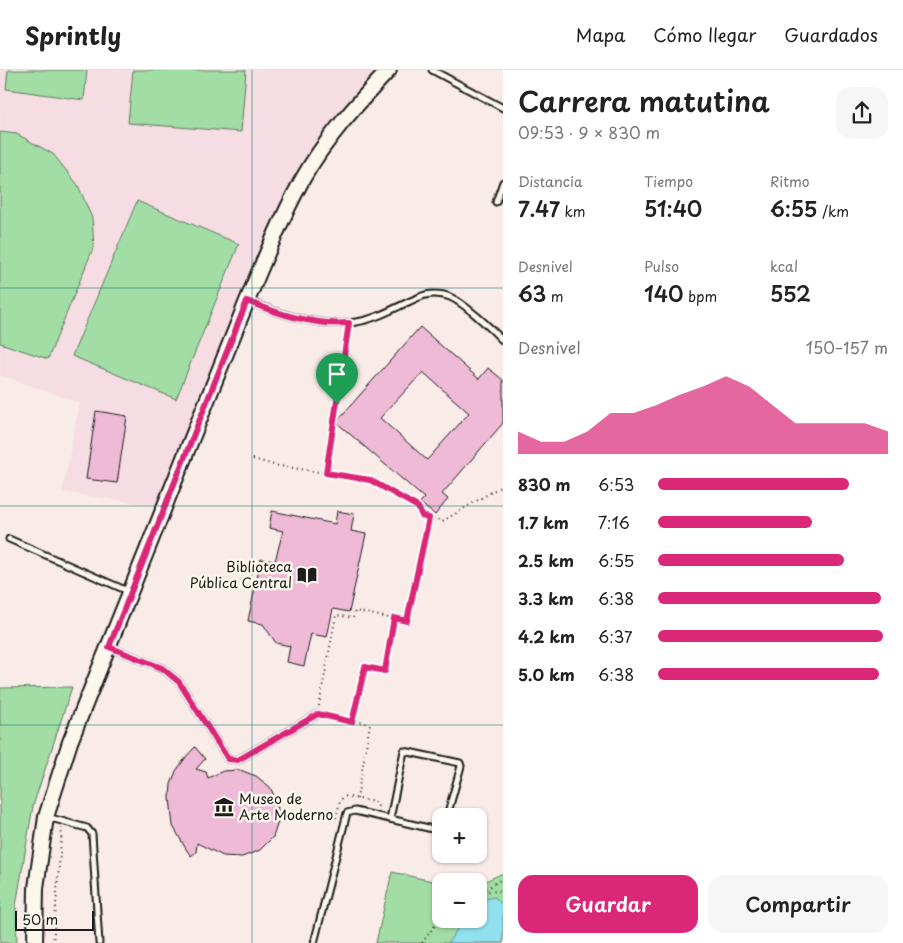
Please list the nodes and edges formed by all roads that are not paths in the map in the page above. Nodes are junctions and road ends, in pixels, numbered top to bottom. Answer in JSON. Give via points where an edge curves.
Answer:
{"nodes":[{"id":1,"x":389,"y":70,"type":"edge"},
{"id":2,"x":432,"y":70,"type":"edge"},
{"id":3,"x":503,"y":108,"type":"edge"},
{"id":4,"x":503,"y":182,"type":"edge"},
{"id":5,"x":496,"y":202,"type":"dead end"},
{"id":6,"x":247,"y":301,"type":"junction"},
{"id":7,"x":503,"y":341,"type":"edge"},
{"id":8,"x":9,"y":539,"type":"dead end"},
{"id":9,"x":131,"y":592,"type":"junction"},
{"id":10,"x":109,"y":647,"type":"junction"},
{"id":11,"x":318,"y":714,"type":"road end"},
{"id":12,"x":449,"y":808,"type":"edge"},
{"id":13,"x":46,"y":817,"type":"junction"},
{"id":14,"x":390,"y":818,"type":"junction"},
{"id":15,"x":432,"y":829,"type":"edge"},
{"id":16,"x":35,"y":943,"type":"edge"},
{"id":17,"x":99,"y":943,"type":"edge"},
{"id":18,"x":314,"y":943,"type":"edge"}],
"edges":[{"from":1,"to":6,"type":"main road","via":[[354,107],[303,179]]},
{"from":2,"to":3,"type":"lane"},
{"from":4,"to":5,"type":"lane"},
{"from":6,"to":7,"type":"lane","via":[[291,317],[338,324],[380,315],[422,296],[442,295],[451,298],[491,328]]},
{"from":6,"to":9,"type":"main road"},
{"from":8,"to":9,"type":"lane"},
{"from":9,"to":10,"type":"main road"},
{"from":10,"to":11,"type":"lane","via":[[162,668],[179,682],[228,759],[238,760]]},
{"from":10,"to":13,"type":"main road","via":[[70,742]]},
{"from":12,"to":14,"type":"lane","via":[[461,766],[459,762],[406,751]]},
{"from":13,"to":16,"type":"main road","via":[[36,888]]},
{"from":13,"to":17,"type":"lane","via":[[87,828],[92,834]]},
{"from":14,"to":15,"type":"lane"},
{"from":14,"to":18,"type":"lane","via":[[355,811],[347,813]]}]}
